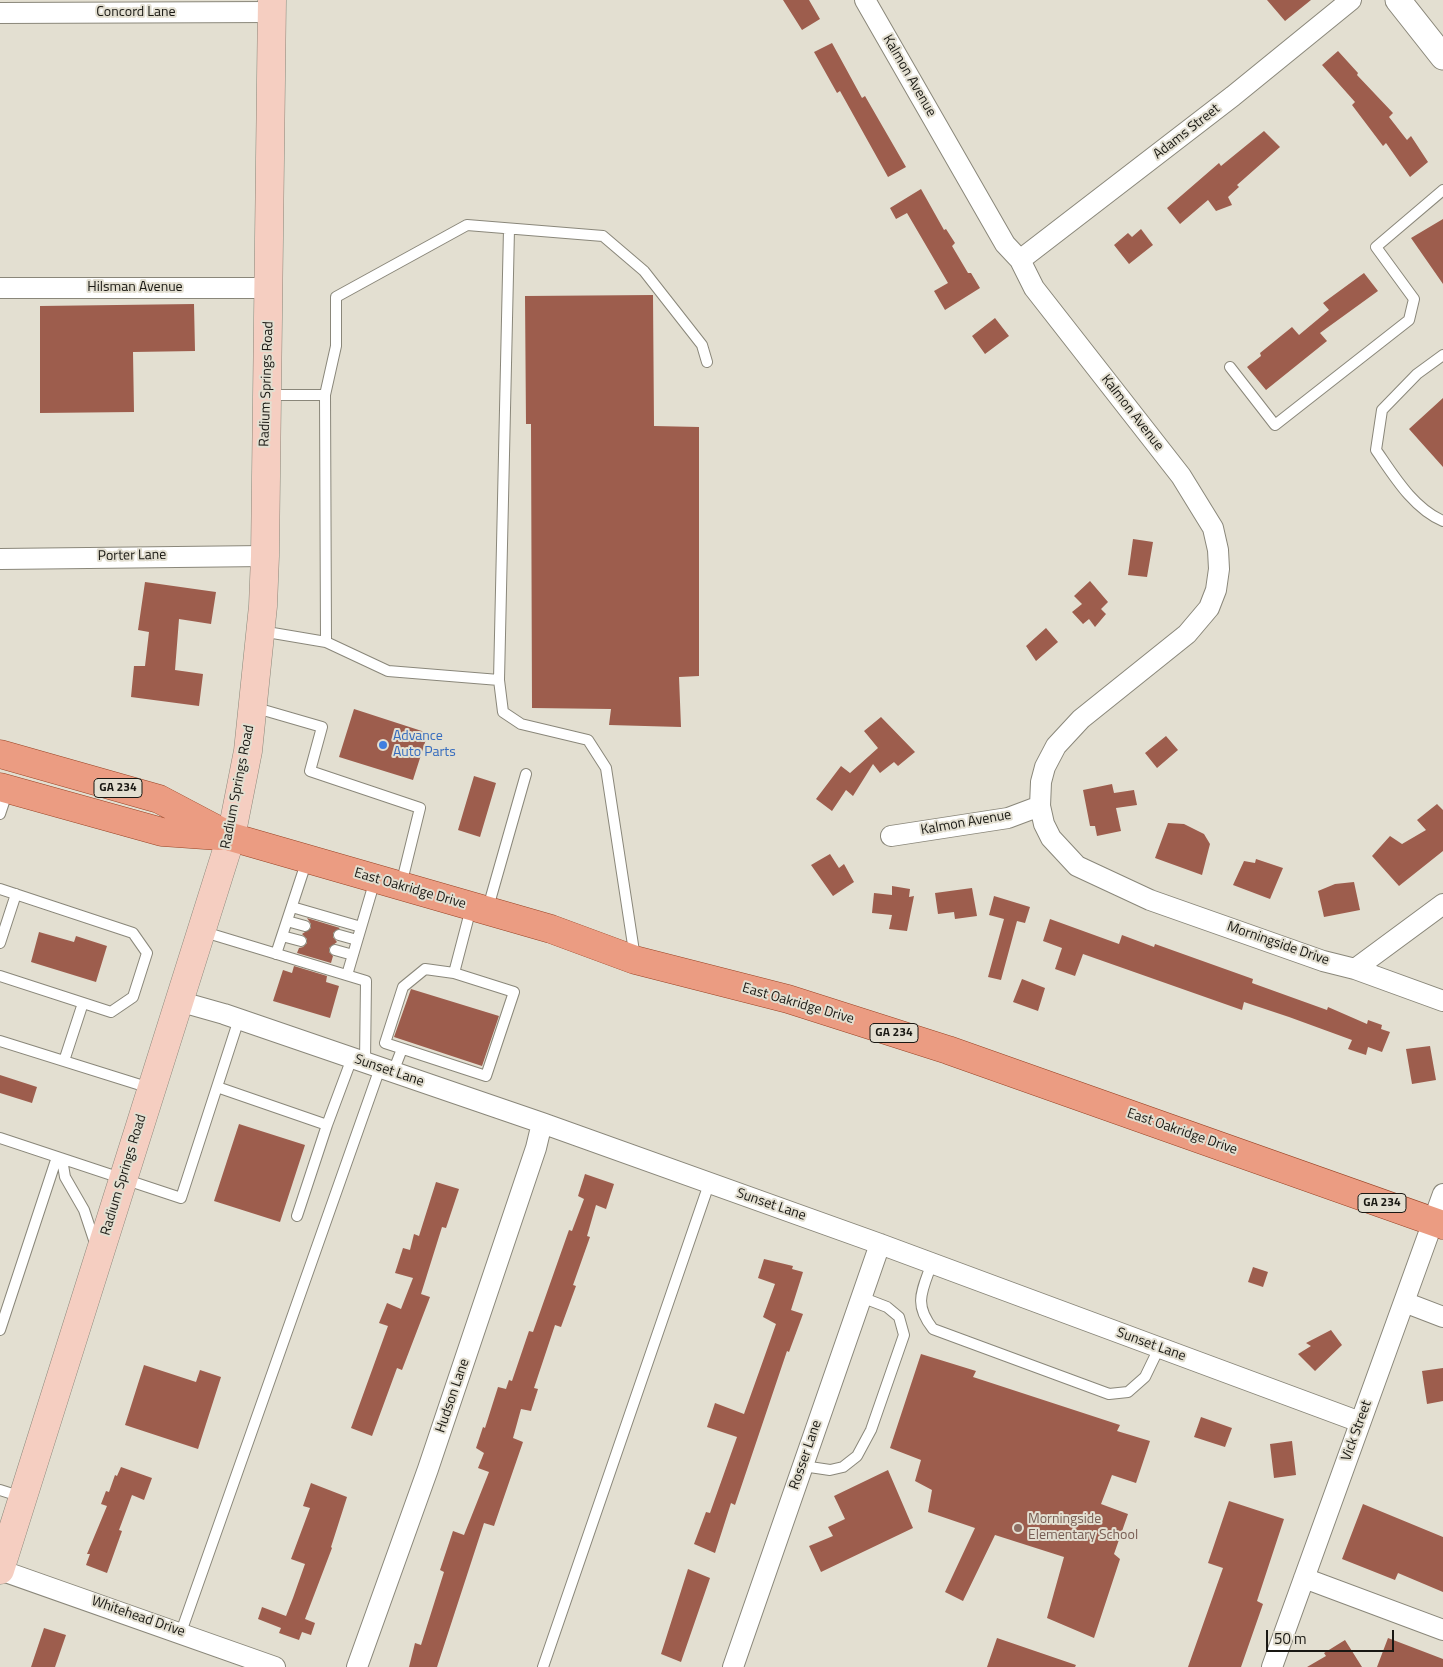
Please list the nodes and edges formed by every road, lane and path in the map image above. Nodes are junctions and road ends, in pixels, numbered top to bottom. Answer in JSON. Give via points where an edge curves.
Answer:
{"nodes":[{"id":1,"x":865,"y":0,"type":"edge"},
{"id":2,"x":1351,"y":0,"type":"edge"},
{"id":3,"x":1405,"y":2,"type":"edge"},
{"id":4,"x":272,"y":6,"type":"edge"},
{"id":5,"x":0,"y":13,"type":"edge"},
{"id":6,"x":1443,"y":57,"type":"edge"},
{"id":7,"x":1441,"y":195,"type":"edge"},
{"id":8,"x":509,"y":228,"type":"junction"},
{"id":9,"x":1020,"y":260,"type":"junction"},
{"id":10,"x":0,"y":288,"type":"edge"},
{"id":11,"x":270,"y":288,"type":"junction"},
{"id":12,"x":1443,"y":355,"type":"edge"},
{"id":13,"x":707,"y":362,"type":"dead end"},
{"id":14,"x":1230,"y":367,"type":"dead end"},
{"id":15,"x":266,"y":395,"type":"junction"},
{"id":16,"x":325,"y":395,"type":"junction"},
{"id":17,"x":1443,"y":521,"type":"edge"},
{"id":18,"x":265,"y":556,"type":"junction"},
{"id":19,"x":0,"y":559,"type":"edge"},
{"id":20,"x":260,"y":631,"type":"junction"},
{"id":21,"x":326,"y":642,"type":"junction"},
{"id":22,"x":499,"y":680,"type":"junction"},
{"id":23,"x":252,"y":707,"type":"junction"},
{"id":24,"x":0,"y":754,"type":"edge"},
{"id":25,"x":526,"y":774,"type":"dead end"},
{"id":26,"x":4,"y":788,"type":"edge"},
{"id":27,"x":1040,"y":806,"type":"junction"},
{"id":28,"x":0,"y":814,"type":"edge"},
{"id":29,"x":892,"y":836,"type":"dead end"},
{"id":30,"x":231,"y":837,"type":"junction"},
{"id":31,"x":308,"y":860,"type":"junction"},
{"id":32,"x":388,"y":883,"type":"junction"},
{"id":33,"x":1114,"y":883,"type":"joint"},
{"id":34,"x":0,"y":889,"type":"edge"},
{"id":35,"x":16,"y":894,"type":"junction"},
{"id":36,"x":1443,"y":904,"type":"edge"},
{"id":37,"x":292,"y":907,"type":"junction"},
{"id":38,"x":479,"y":909,"type":"junction"},
{"id":39,"x":287,"y":921,"type":"junction"},
{"id":40,"x":305,"y":926,"type":"dead end"},
{"id":41,"x":361,"y":927,"type":"junction"},
{"id":42,"x":200,"y":931,"type":"junction"},
{"id":43,"x":339,"y":935,"type":"dead end"},
{"id":44,"x":282,"y":936,"type":"junction"},
{"id":45,"x":358,"y":940,"type":"junction"},
{"id":46,"x":301,"y":941,"type":"dead end"},
{"id":47,"x":0,"y":943,"type":"edge"},
{"id":48,"x":335,"y":950,"type":"dead end"},
{"id":49,"x":276,"y":954,"type":"junction"},
{"id":50,"x":353,"y":955,"type":"junction"},
{"id":51,"x":636,"y":960,"type":"junction"},
{"id":52,"x":1355,"y":969,"type":"junction"},
{"id":53,"x":454,"y":972,"type":"junction"},
{"id":54,"x":347,"y":975,"type":"junction"},
{"id":55,"x":0,"y":976,"type":"edge"},
{"id":56,"x":178,"y":1000,"type":"junction"},
{"id":57,"x":1443,"y":1002,"type":"edge"},
{"id":58,"x":83,"y":1003,"type":"junction"},
{"id":59,"x":238,"y":1019,"type":"junction"},
{"id":60,"x":0,"y":1041,"type":"edge"},
{"id":61,"x":402,"y":1048,"type":"junction"},
{"id":62,"x":64,"y":1061,"type":"junction"},
{"id":63,"x":373,"y":1065,"type":"junction"},
{"id":64,"x":217,"y":1087,"type":"junction"},
{"id":65,"x":151,"y":1089,"type":"junction"},
{"id":66,"x":542,"y":1123,"type":"junction"},
{"id":67,"x":327,"y":1125,"type":"junction"},
{"id":68,"x":0,"y":1138,"type":"edge"},
{"id":69,"x":60,"y":1158,"type":"junction"},
{"id":70,"x":123,"y":1179,"type":"junction"},
{"id":71,"x":709,"y":1184,"type":"junction"},
{"id":72,"x":1443,"y":1194,"type":"edge"},
{"id":73,"x":297,"y":1216,"type":"dead end"},
{"id":74,"x":1438,"y":1223,"type":"edge"},
{"id":75,"x":880,"y":1244,"type":"junction"},
{"id":76,"x":99,"y":1255,"type":"junction"},
{"id":77,"x":932,"y":1263,"type":"junction"},
{"id":78,"x":861,"y":1298,"type":"junction"},
{"id":79,"x":1404,"y":1302,"type":"junction"},
{"id":80,"x":1443,"y":1317,"type":"edge"},
{"id":81,"x":0,"y":1330,"type":"edge"},
{"id":82,"x":1160,"y":1348,"type":"junction"},
{"id":83,"x":1360,"y":1422,"type":"junction"},
{"id":84,"x":802,"y":1466,"type":"junction"},
{"id":85,"x":11,"y":1493,"type":"edge"},
{"id":86,"x":1,"y":1560,"type":"edge"},
{"id":87,"x":1304,"y":1578,"type":"junction"},
{"id":88,"x":1443,"y":1630,"type":"edge"},
{"id":89,"x":181,"y":1632,"type":"junction"},
{"id":90,"x":275,"y":1667,"type":"edge"},
{"id":91,"x":357,"y":1667,"type":"edge"},
{"id":92,"x":543,"y":1667,"type":"edge"},
{"id":93,"x":733,"y":1667,"type":"edge"},
{"id":94,"x":1272,"y":1667,"type":"edge"}],
"edges":[{"from":1,"to":9,"type":"street","name":"Kalmon Avenue","via":[[976,196],[1005,244]]},
{"from":2,"to":9,"type":"street","name":"Adams Street","via":[[1233,96]]},
{"from":3,"to":6,"type":"street"},
{"from":4,"to":5,"type":"street","name":"Concord Lane"},
{"from":4,"to":11,"type":"main road","name":"Radium Springs Road"},
{"from":7,"to":14,"type":"lane","via":[[1376,247],[1414,299],[1409,320],[1274,425]]},
{"from":8,"to":13,"type":"lane","via":[[604,236],[644,271],[702,345]]},
{"from":8,"to":16,"type":"lane","via":[[467,225],[336,297],[336,346]]},
{"from":8,"to":22,"type":"lane"},
{"from":9,"to":27,"type":"street","name":"Kalmon Avenue","via":[[1034,288],[1181,476],[1213,528],[1219,569],[1209,608],[1187,634],[1081,719],[1056,746],[1045,766]]},
{"from":10,"to":11,"type":"street","name":"Hilsman Avenue"},
{"from":11,"to":15,"type":"main road","name":"Radium Springs Road"},
{"from":12,"to":17,"type":"lane","via":[[1417,374],[1382,410],[1376,450],[1401,486],[1433,517]]},
{"from":15,"to":16,"type":"lane"},
{"from":15,"to":18,"type":"main road","name":"Radium Springs Road"},
{"from":16,"to":21,"type":"lane"},
{"from":18,"to":19,"type":"street","name":"Porter Lane"},
{"from":18,"to":20,"type":"main road","name":"Radium Springs Road"},
{"from":20,"to":21,"type":"lane"},
{"from":20,"to":23,"type":"main road","name":"Radium Springs Road"},
{"from":21,"to":22,"type":"lane","via":[[388,671]]},
{"from":22,"to":51,"type":"lane","via":[[503,712],[521,724],[588,740],[606,768]]},
{"from":23,"to":30,"type":"main road","name":"Radium Springs Road","via":[[248,751]]},
{"from":23,"to":32,"type":"lane","via":[[322,726],[310,771],[420,808]]},
{"from":24,"to":30,"type":"main road","name":"East Oakridge Drive","number":"GA 234","via":[[158,799]]},
{"from":25,"to":38,"type":"lane"},
{"from":26,"to":28,"type":"lane"},
{"from":26,"to":30,"type":"main road","name":"East Oakridge Drive","number":"GA 234","via":[[162,832]]},
{"from":27,"to":29,"type":"street","name":"Kalmon Avenue","via":[[1008,818]]},
{"from":27,"to":33,"type":"street","name":"Kalmon Avenue","via":[[1044,824],[1064,855],[1077,866]]},
{"from":30,"to":31,"type":"main road","name":"East Oakridge Drive","number":"GA 234"},
{"from":30,"to":42,"type":"main road","name":"Radium Springs Road"},
{"from":31,"to":32,"type":"main road","name":"East Oakridge Drive","number":"GA 234"},
{"from":31,"to":37,"type":"lane"},
{"from":32,"to":38,"type":"main road","name":"East Oakridge Drive","number":"GA 234"},
{"from":32,"to":41,"type":"lane"},
{"from":33,"to":52,"type":"street","name":"Morningside Drive","via":[[1150,900],[1323,961]]},
{"from":34,"to":35,"type":"lane"},
{"from":35,"to":47,"type":"lane"},
{"from":35,"to":58,"type":"lane","via":[[133,933],[146,953],[132,997],[111,1012]]},
{"from":36,"to":52,"type":"street"},
{"from":37,"to":39,"type":"lane"},
{"from":37,"to":41,"type":"lane"},
{"from":38,"to":51,"type":"main road","name":"East Oakridge Drive","number":"GA 234"},
{"from":38,"to":53,"type":"lane"},
{"from":39,"to":40,"type":"lane"},
{"from":39,"to":44,"type":"lane"},
{"from":41,"to":45,"type":"lane"},
{"from":42,"to":49,"type":"lane"},
{"from":42,"to":56,"type":"main road","name":"Radium Springs Road"},
{"from":43,"to":45,"type":"lane"},
{"from":44,"to":46,"type":"lane"},
{"from":44,"to":49,"type":"lane"},
{"from":45,"to":50,"type":"lane"},
{"from":48,"to":50,"type":"lane"},
{"from":49,"to":54,"type":"lane"},
{"from":50,"to":54,"type":"lane"},
{"from":51,"to":74,"type":"main road","name":"East Oakridge Drive","number":"GA 234","via":[[788,999],[948,1050]]},
{"from":52,"to":57,"type":"street","name":"Morningside Drive"},
{"from":53,"to":61,"type":"lane","via":[[425,969],[403,987],[385,1043]]},
{"from":53,"to":61,"type":"lane","via":[[514,992],[486,1076]]},
{"from":54,"to":63,"type":"lane","via":[[366,981]]},
{"from":55,"to":58,"type":"lane"},
{"from":56,"to":59,"type":"street","name":"Sunset Lane"},
{"from":56,"to":65,"type":"main road","name":"Radium Springs Road"},
{"from":58,"to":62,"type":"lane"},
{"from":59,"to":63,"type":"street","name":"Sunset Lane"},
{"from":59,"to":64,"type":"lane"},
{"from":60,"to":62,"type":"lane"},
{"from":61,"to":63,"type":"lane"},
{"from":62,"to":65,"type":"lane"},
{"from":63,"to":66,"type":"street","name":"Sunset Lane"},
{"from":63,"to":67,"type":"lane"},
{"from":63,"to":89,"type":"lane"},
{"from":64,"to":67,"type":"lane"},
{"from":64,"to":70,"type":"lane","via":[[180,1198]]},
{"from":65,"to":70,"type":"main road","name":"Radium Springs Road"},
{"from":66,"to":71,"type":"street","name":"Sunset Lane"},
{"from":66,"to":91,"type":"street","name":"Hudson Lane","via":[[428,1469]]},
{"from":67,"to":73,"type":"lane"},
{"from":68,"to":69,"type":"lane"},
{"from":69,"to":70,"type":"lane"},
{"from":69,"to":76,"type":"lane","via":[[65,1177],[84,1210]]},
{"from":69,"to":81,"type":"lane"},
{"from":70,"to":76,"type":"main road","name":"Radium Springs Road"},
{"from":71,"to":75,"type":"street","name":"Sunset Lane"},
{"from":71,"to":92,"type":"lane"},
{"from":72,"to":74,"type":"street","name":"Vick Street"},
{"from":74,"to":79,"type":"street","name":"Vick Street"},
{"from":75,"to":77,"type":"street","name":"Sunset Lane"},
{"from":75,"to":78,"type":"street","name":"Rosser Lane"},
{"from":76,"to":85,"type":"main road","name":"Radium Springs Road"},
{"from":77,"to":82,"type":"street","name":"Sunset Lane"},
{"from":77,"to":82,"type":"lane","via":[[921,1300],[922,1315],[933,1329],[1108,1394],[1128,1392],[1145,1377]]},
{"from":78,"to":84,"type":"street","name":"Rosser Lane"},
{"from":78,"to":84,"type":"lane","via":[[887,1307],[899,1318],[904,1335],[872,1430],[857,1456],[843,1467],[830,1470]]},
{"from":79,"to":80,"type":"street"},
{"from":79,"to":83,"type":"street","name":"Vick Street"},
{"from":82,"to":83,"type":"street","name":"Sunset Lane"},
{"from":83,"to":87,"type":"street","name":"Vick Street"},
{"from":84,"to":93,"type":"street","name":"Rosser Lane"},
{"from":85,"to":86,"type":"main road","name":"Radium Springs Road"},
{"from":86,"to":89,"type":"street","name":"Whitehead Drive"},
{"from":87,"to":88,"type":"street"},
{"from":87,"to":94,"type":"street","name":"Vick Street"},
{"from":89,"to":90,"type":"street","name":"Whitehead Drive"}]}
